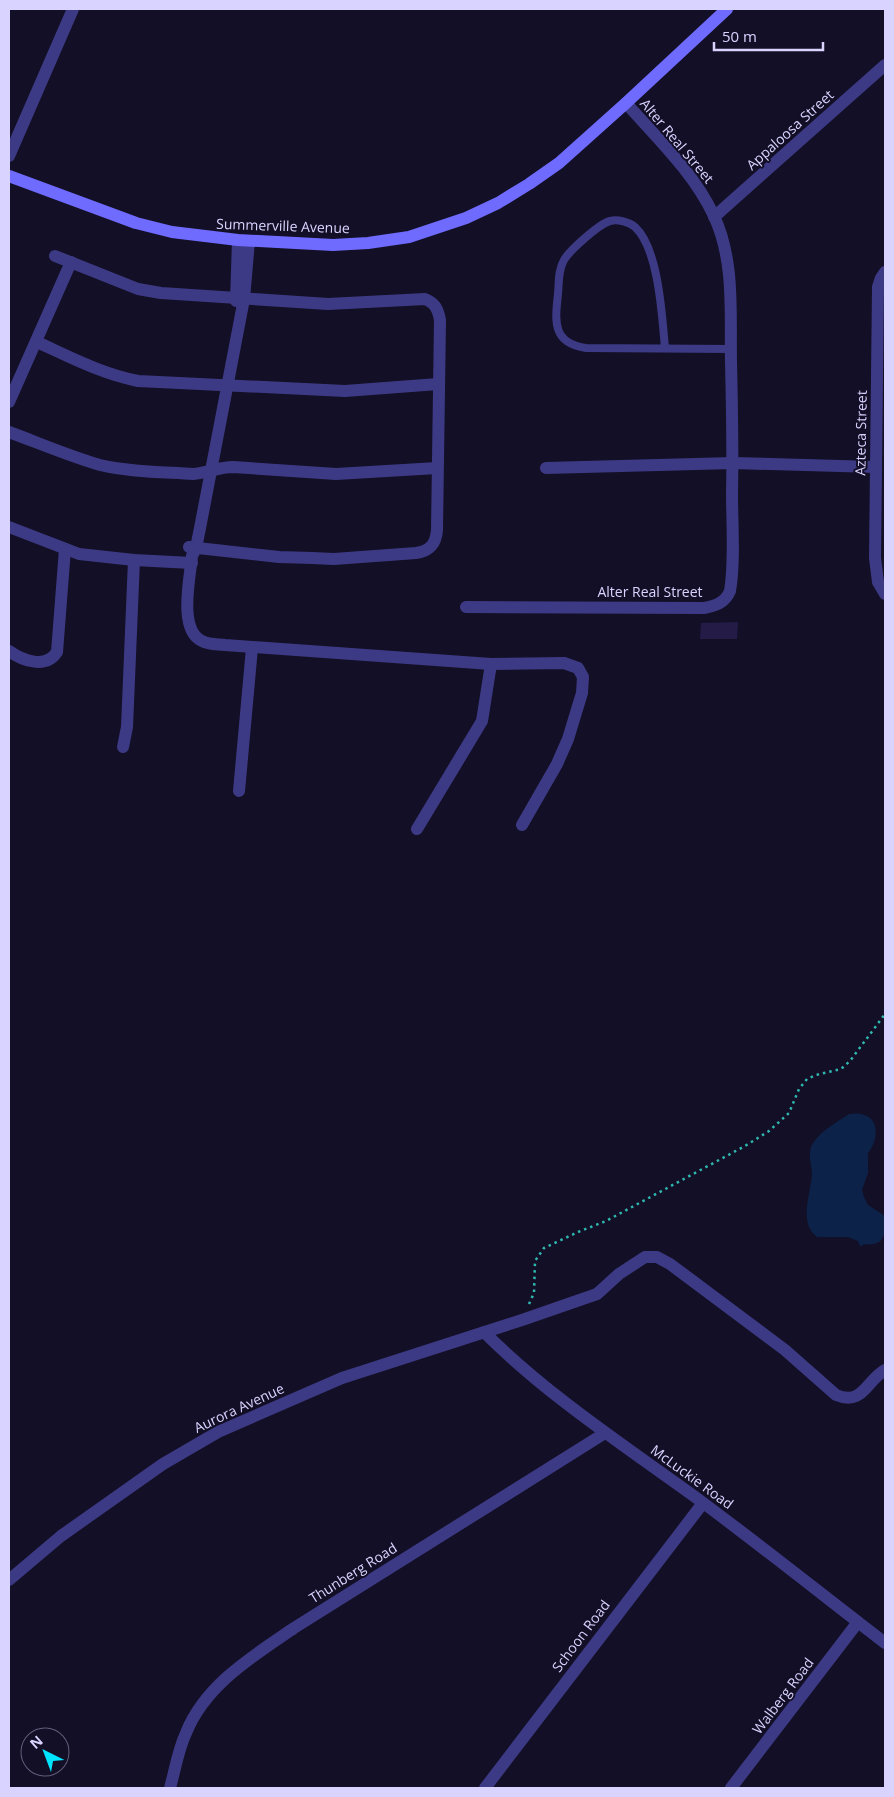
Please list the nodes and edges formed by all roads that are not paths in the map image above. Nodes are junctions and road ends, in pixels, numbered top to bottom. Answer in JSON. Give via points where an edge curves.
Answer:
{"nodes":[{"id":1,"x":73,"y":9,"type":"edge"},
{"id":2,"x":728,"y":9,"type":"edge"},
{"id":3,"x":885,"y":66,"type":"edge"},
{"id":4,"x":626,"y":103,"type":"junction"},
{"id":5,"x":9,"y":156,"type":"edge"},
{"id":6,"x":9,"y":176,"type":"edge"},
{"id":7,"x":714,"y":217,"type":"junction"},
{"id":8,"x":243,"y":240,"type":"junction"},
{"id":9,"x":55,"y":256,"type":"dead end"},
{"id":10,"x":71,"y":262,"type":"junction"},
{"id":11,"x":885,"y":272,"type":"edge"},
{"id":12,"x":241,"y":299,"type":"junction"},
{"id":13,"x":36,"y":342,"type":"junction"},
{"id":14,"x":664,"y":348,"type":"junction"},
{"id":15,"x":731,"y":349,"type":"junction"},
{"id":16,"x":223,"y":384,"type":"junction"},
{"id":17,"x":438,"y":384,"type":"junction"},
{"id":18,"x":9,"y":402,"type":"edge"},
{"id":19,"x":9,"y":432,"type":"edge"},
{"id":20,"x":732,"y":463,"type":"junction"},
{"id":21,"x":875,"y":467,"type":"junction"},
{"id":22,"x":437,"y":468,"type":"junction"},
{"id":23,"x":546,"y":468,"type":"dead end"},
{"id":24,"x":206,"y":472,"type":"junction"},
{"id":25,"x":9,"y":527,"type":"edge"},
{"id":26,"x":65,"y":549,"type":"junction"},
{"id":27,"x":192,"y":553,"type":"junction"},
{"id":28,"x":134,"y":560,"type":"junction"},
{"id":29,"x":885,"y":594,"type":"edge"},
{"id":30,"x":466,"y":607,"type":"dead end"},
{"id":31,"x":252,"y":648,"type":"junction"},
{"id":32,"x":9,"y":651,"type":"edge"},
{"id":33,"x":491,"y":664,"type":"junction"},
{"id":34,"x":123,"y":747,"type":"dead end"},
{"id":35,"x":239,"y":791,"type":"dead end"},
{"id":36,"x":522,"y":825,"type":"dead end"},
{"id":37,"x":417,"y":829,"type":"dead end"},
{"id":38,"x":484,"y":1332,"type":"junction"},
{"id":39,"x":885,"y":1370,"type":"edge"},
{"id":40,"x":605,"y":1433,"type":"junction"},
{"id":41,"x":702,"y":1503,"type":"junction"},
{"id":42,"x":9,"y":1580,"type":"edge"},
{"id":43,"x":858,"y":1622,"type":"junction"},
{"id":44,"x":885,"y":1643,"type":"edge"},
{"id":45,"x":170,"y":1788,"type":"edge"},
{"id":46,"x":485,"y":1788,"type":"edge"},
{"id":47,"x":731,"y":1788,"type":"edge"}],
"edges":[{"from":1,"to":5,"type":"street"},
{"from":2,"to":4,"type":"street","name":"Summerville Avenue"},
{"from":3,"to":7,"type":"street","name":"Appaloosa Street"},
{"from":4,"to":7,"type":"street","name":"Alter Real Street","via":[[680,163]]},
{"from":4,"to":8,"type":"street","name":"Summerville Avenue","via":[[529,184],[498,203],[431,230],[409,237],[333,245]]},
{"from":6,"to":8,"type":"street","name":"Summerville Avenue","via":[[136,224],[172,232]]},
{"from":7,"to":15,"type":"street","name":"Alter Real Street","via":[[729,273]]},
{"from":8,"to":12,"type":"street"},
{"from":9,"to":10,"type":"street"},
{"from":10,"to":12,"type":"street","via":[[138,289]]},
{"from":10,"to":13,"type":"street"},
{"from":11,"to":21,"type":"street","name":"Azteca Street","via":[[878,287]]},
{"from":12,"to":16,"type":"street"},
{"from":12,"to":17,"type":"street","via":[[328,304],[429,301],[436,306],[440,320]]},
{"from":13,"to":16,"type":"street","via":[[120,377],[138,381]]},
{"from":13,"to":18,"type":"street"},
{"from":14,"to":14,"type":"lane","via":[[658,287],[646,244],[628,222],[612,220],[604,223],[563,262],[555,319],[557,328],[574,346]]},
{"from":14,"to":15,"type":"lane"},
{"from":15,"to":20,"type":"street","name":"Alter Real Street"},
{"from":16,"to":17,"type":"street","via":[[346,391]]},
{"from":16,"to":24,"type":"street"},
{"from":17,"to":22,"type":"street"},
{"from":19,"to":24,"type":"street","via":[[102,465]]},
{"from":20,"to":21,"type":"street"},
{"from":20,"to":23,"type":"street"},
{"from":20,"to":30,"type":"street","name":"Alter Real Street","via":[[731,585],[728,596],[718,604],[704,608]]},
{"from":21,"to":29,"type":"street","name":"Azteca Street","via":[[875,558],[878,582]]},
{"from":22,"to":24,"type":"street","via":[[336,474],[224,467]]},
{"from":22,"to":27,"type":"street","via":[[436,539],[424,552],[334,558]]},
{"from":24,"to":27,"type":"street"},
{"from":25,"to":26,"type":"street"},
{"from":26,"to":28,"type":"street","via":[[79,554]]},
{"from":26,"to":32,"type":"street","via":[[57,652],[50,660],[42,662]]},
{"from":27,"to":28,"type":"street"},
{"from":27,"to":31,"type":"street","via":[[188,612],[191,631],[207,643]]},
{"from":28,"to":34,"type":"street","via":[[128,727]]},
{"from":31,"to":33,"type":"street"},
{"from":31,"to":35,"type":"street"},
{"from":33,"to":36,"type":"street","via":[[564,663],[578,668],[584,677],[568,739]]},
{"from":33,"to":37,"type":"street","via":[[482,721]]},
{"from":38,"to":39,"type":"street","name":"Aurora Avenue","via":[[597,1294],[634,1262],[651,1256],[670,1264],[785,1350],[836,1395],[857,1396]]},
{"from":38,"to":40,"type":"street","name":"McLuckie Road","via":[[516,1363]]},
{"from":38,"to":42,"type":"street","name":"Aurora Avenue","via":[[342,1378],[218,1432],[147,1475],[61,1536]]},
{"from":40,"to":41,"type":"street","name":"McLuckie Road"},
{"from":40,"to":45,"type":"street","name":"Thunberg Road","via":[[246,1661],[197,1711],[186,1733]]},
{"from":41,"to":43,"type":"street","name":"McLuckie Road"},
{"from":41,"to":46,"type":"street","name":"Schoon Road"},
{"from":43,"to":44,"type":"street","name":"McLuckie Road"},
{"from":43,"to":47,"type":"street","name":"Walberg Road"}]}
